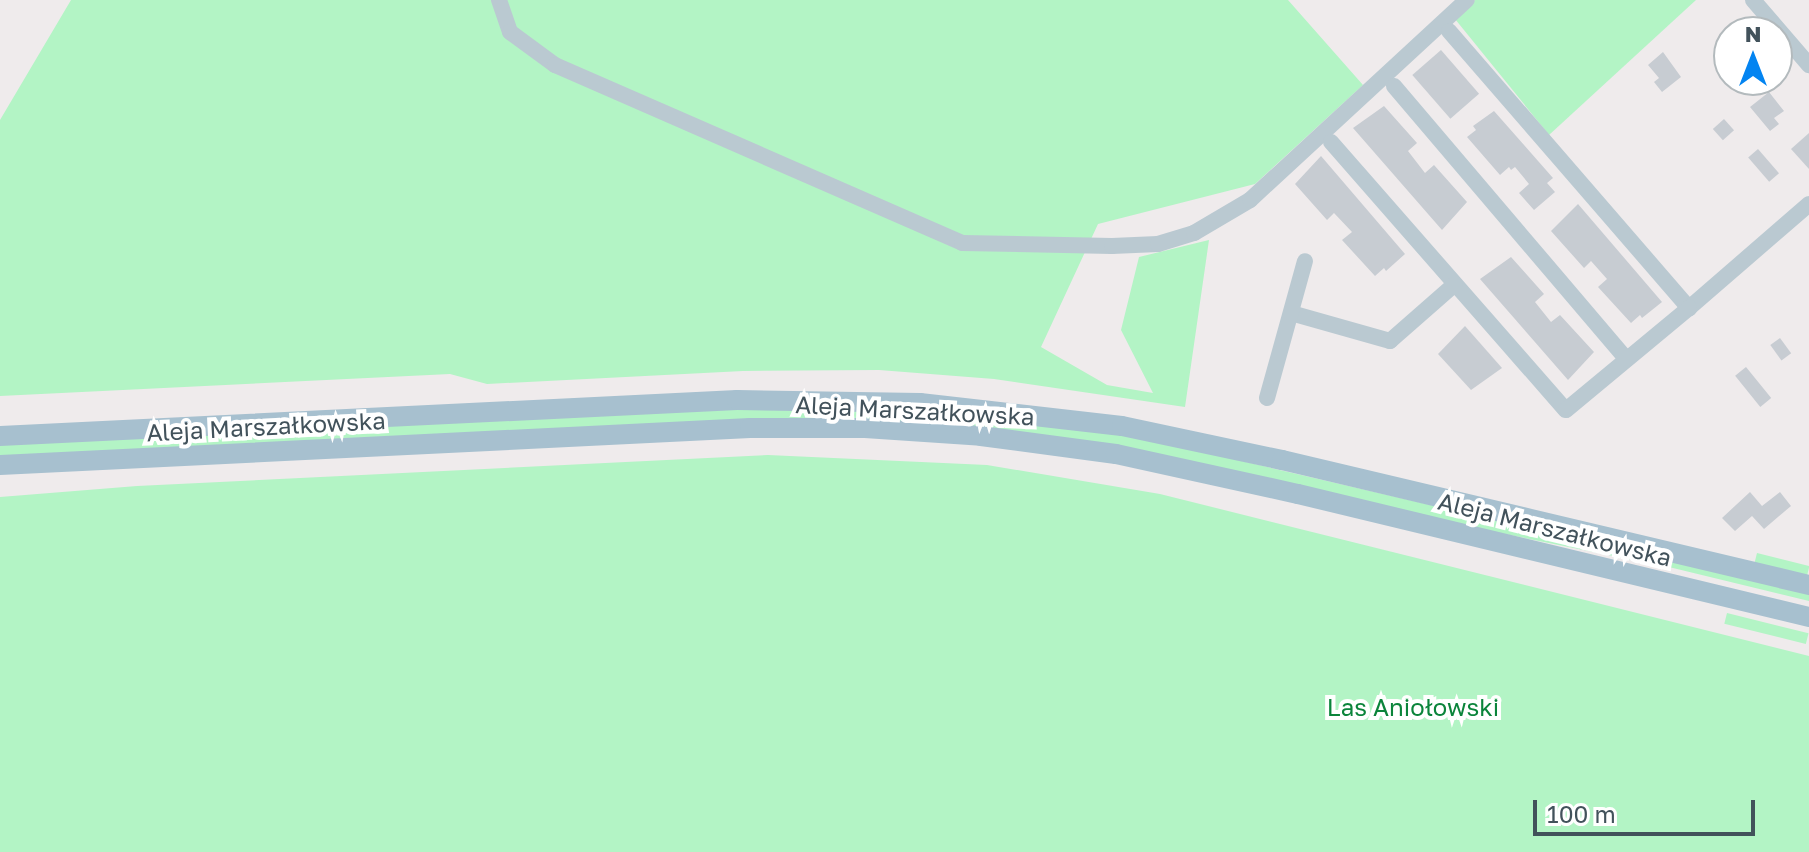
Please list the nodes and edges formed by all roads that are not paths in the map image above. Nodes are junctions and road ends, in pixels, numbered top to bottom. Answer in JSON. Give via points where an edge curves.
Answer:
{"nodes":[{"id":1,"x":499,"y":0,"type":"edge"},
{"id":2,"x":1467,"y":0,"type":"edge"},
{"id":3,"x":1753,"y":0,"type":"edge"},
{"id":4,"x":1449,"y":31,"type":"dead end"},
{"id":5,"x":1809,"y":65,"type":"edge"},
{"id":6,"x":1394,"y":86,"type":"dead end"},
{"id":7,"x":1331,"y":142,"type":"dead end"},
{"id":8,"x":1809,"y":204,"type":"edge"},
{"id":9,"x":1305,"y":261,"type":"dead end"},
{"id":10,"x":1455,"y":284,"type":"junction"},
{"id":11,"x":1689,"y":308,"type":"junction"},
{"id":12,"x":1291,"y":313,"type":"junction"},
{"id":13,"x":1626,"y":359,"type":"junction"},
{"id":14,"x":1267,"y":398,"type":"dead end"},
{"id":15,"x":0,"y":436,"type":"edge"},
{"id":16,"x":0,"y":465,"type":"edge"},
{"id":17,"x":1809,"y":585,"type":"edge"},
{"id":18,"x":1809,"y":617,"type":"edge"}],
"edges":[{"from":1,"to":2,"type":"street","via":[[510,32],[555,65],[962,243],[1143,244],[1194,233],[1250,200]]},
{"from":3,"to":5,"type":"street"},
{"from":4,"to":11,"type":"street"},
{"from":6,"to":13,"type":"street"},
{"from":7,"to":10,"type":"street"},
{"from":8,"to":11,"type":"street"},
{"from":9,"to":12,"type":"street"},
{"from":10,"to":12,"type":"street","via":[[1390,341]]},
{"from":10,"to":13,"type":"street","via":[[1566,410]]},
{"from":11,"to":13,"type":"street"},
{"from":12,"to":14,"type":"street"},
{"from":15,"to":17,"type":"main road","name":"Aleja Marszałkowska","via":[[737,400],[920,403],[1122,426]]},
{"from":16,"to":18,"type":"main road","name":"Aleja Marszałkowska","via":[[750,428],[981,436],[1116,454]]}]}
